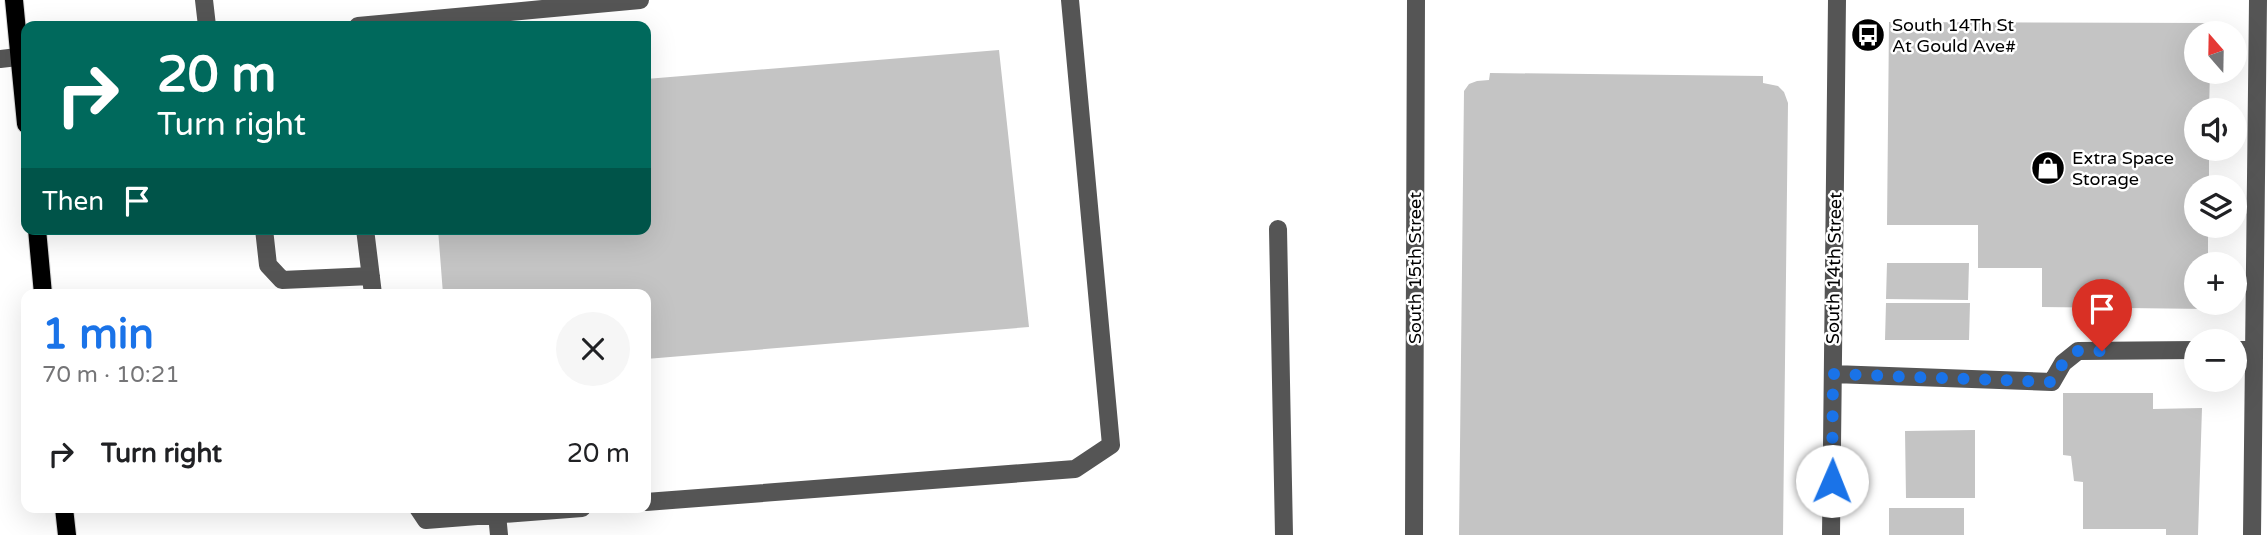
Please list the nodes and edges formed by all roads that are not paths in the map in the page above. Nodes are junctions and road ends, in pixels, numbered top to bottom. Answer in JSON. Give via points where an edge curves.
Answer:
{"nodes":[{"id":1,"x":14,"y":0,"type":"edge"},
{"id":2,"x":204,"y":0,"type":"edge"},
{"id":3,"x":640,"y":0,"type":"edge"},
{"id":4,"x":1070,"y":0,"type":"edge"},
{"id":5,"x":1416,"y":0,"type":"edge"},
{"id":6,"x":1837,"y":0,"type":"edge"},
{"id":7,"x":2258,"y":0,"type":"edge"},
{"id":8,"x":206,"y":21,"type":"edge"},
{"id":9,"x":412,"y":21,"type":"edge"},
{"id":10,"x":21,"y":44,"type":"edge"},
{"id":11,"x":21,"y":57,"type":"edge"},
{"id":12,"x":0,"y":59,"type":"edge"},
{"id":13,"x":1278,"y":229,"type":"dead end"},
{"id":14,"x":38,"y":235,"type":"edge"},
{"id":15,"x":265,"y":235,"type":"edge"},
{"id":16,"x":366,"y":235,"type":"edge"},
{"id":17,"x":372,"y":285,"type":"edge"},
{"id":18,"x":43,"y":289,"type":"edge"},
{"id":19,"x":2184,"y":350,"type":"edge"},
{"id":20,"x":2247,"y":350,"type":"edge"},
{"id":21,"x":2254,"y":350,"type":"junction"},
{"id":22,"x":1833,"y":374,"type":"junction"},
{"id":23,"x":651,"y":502,"type":"edge"},
{"id":24,"x":64,"y":513,"type":"edge"},
{"id":25,"x":421,"y":513,"type":"edge"},
{"id":26,"x":511,"y":513,"type":"edge"},
{"id":27,"x":497,"y":514,"type":"junction"},
{"id":28,"x":66,"y":535,"type":"edge"},
{"id":29,"x":499,"y":535,"type":"edge"},
{"id":30,"x":1284,"y":535,"type":"edge"},
{"id":31,"x":1414,"y":535,"type":"edge"},
{"id":32,"x":1831,"y":535,"type":"edge"},
{"id":33,"x":2252,"y":535,"type":"edge"}],
"edges":[{"from":1,"to":10,"type":"main road"},
{"from":2,"to":8,"type":"street"},
{"from":3,"to":9,"type":"street"},
{"from":4,"to":23,"type":"street","via":[[1111,445],[1075,469]]},
{"from":5,"to":31,"type":"street","name":"South 15th Street"},
{"from":6,"to":22,"type":"street","name":"South 14th Street"},
{"from":7,"to":21,"type":"street"},
{"from":11,"to":12,"type":"street"},
{"from":13,"to":30,"type":"street"},
{"from":14,"to":18,"type":"main road"},
{"from":15,"to":17,"type":"street","via":[[268,265],[282,280]]},
{"from":16,"to":17,"type":"street"},
{"from":19,"to":22,"type":"street","via":[[2078,351],[2063,363],[2052,382]]},
{"from":20,"to":21,"type":"street"},
{"from":21,"to":33,"type":"street"},
{"from":22,"to":32,"type":"street","name":"South 14th Street"},
{"from":24,"to":28,"type":"main road"},
{"from":25,"to":27,"type":"street","via":[[426,520]]},
{"from":26,"to":27,"type":"street"},
{"from":27,"to":29,"type":"street"}]}
